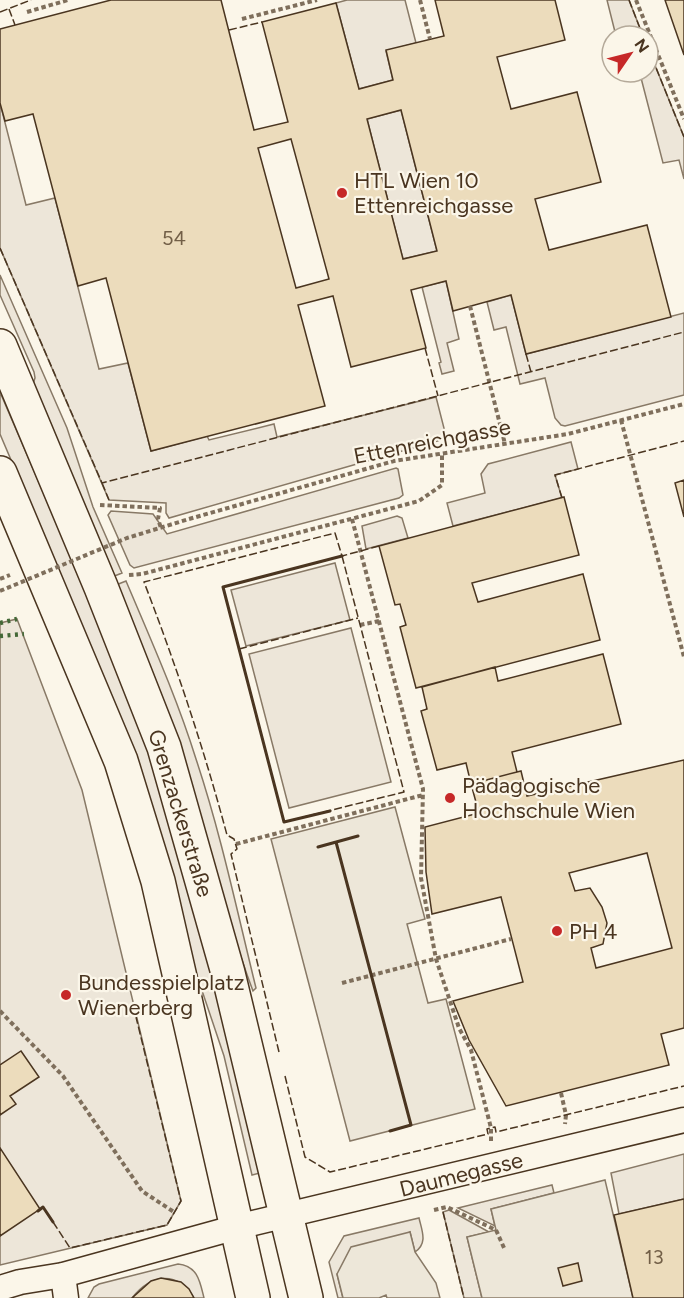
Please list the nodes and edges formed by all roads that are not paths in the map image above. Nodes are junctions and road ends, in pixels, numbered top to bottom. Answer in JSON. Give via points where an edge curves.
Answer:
{"nodes":[{"id":1,"x":0,"y":346,"type":"edge"},
{"id":2,"x":0,"y":473,"type":"edge"},
{"id":3,"x":684,"y":1120,"type":"edge"},
{"id":4,"x":286,"y":1216,"type":"junction"},
{"id":5,"x":237,"y":1227,"type":"junction"},
{"id":6,"x":64,"y":1287,"type":"edge"},
{"id":7,"x":0,"y":1288,"type":"edge"},
{"id":8,"x":254,"y":1298,"type":"edge"},
{"id":9,"x":306,"y":1298,"type":"edge"}],
"edges":[{"from":1,"to":4,"type":"main road","name":"Grenzackerstraße","via":[[164,747],[228,973]]},
{"from":2,"to":5,"type":"main road","name":"Grenzackerstraße","via":[[121,761],[158,881]]},
{"from":3,"to":4,"type":"street","name":"Daumegasse"},
{"from":4,"to":5,"type":"street","name":"Daumegasse"},
{"from":4,"to":9,"type":"main road","name":"Grenzackerstraße"},
{"from":5,"to":6,"type":"street"},
{"from":5,"to":8,"type":"main road","name":"Grenzackerstraße"},
{"from":6,"to":7,"type":"street","via":[[20,1282]]}]}
